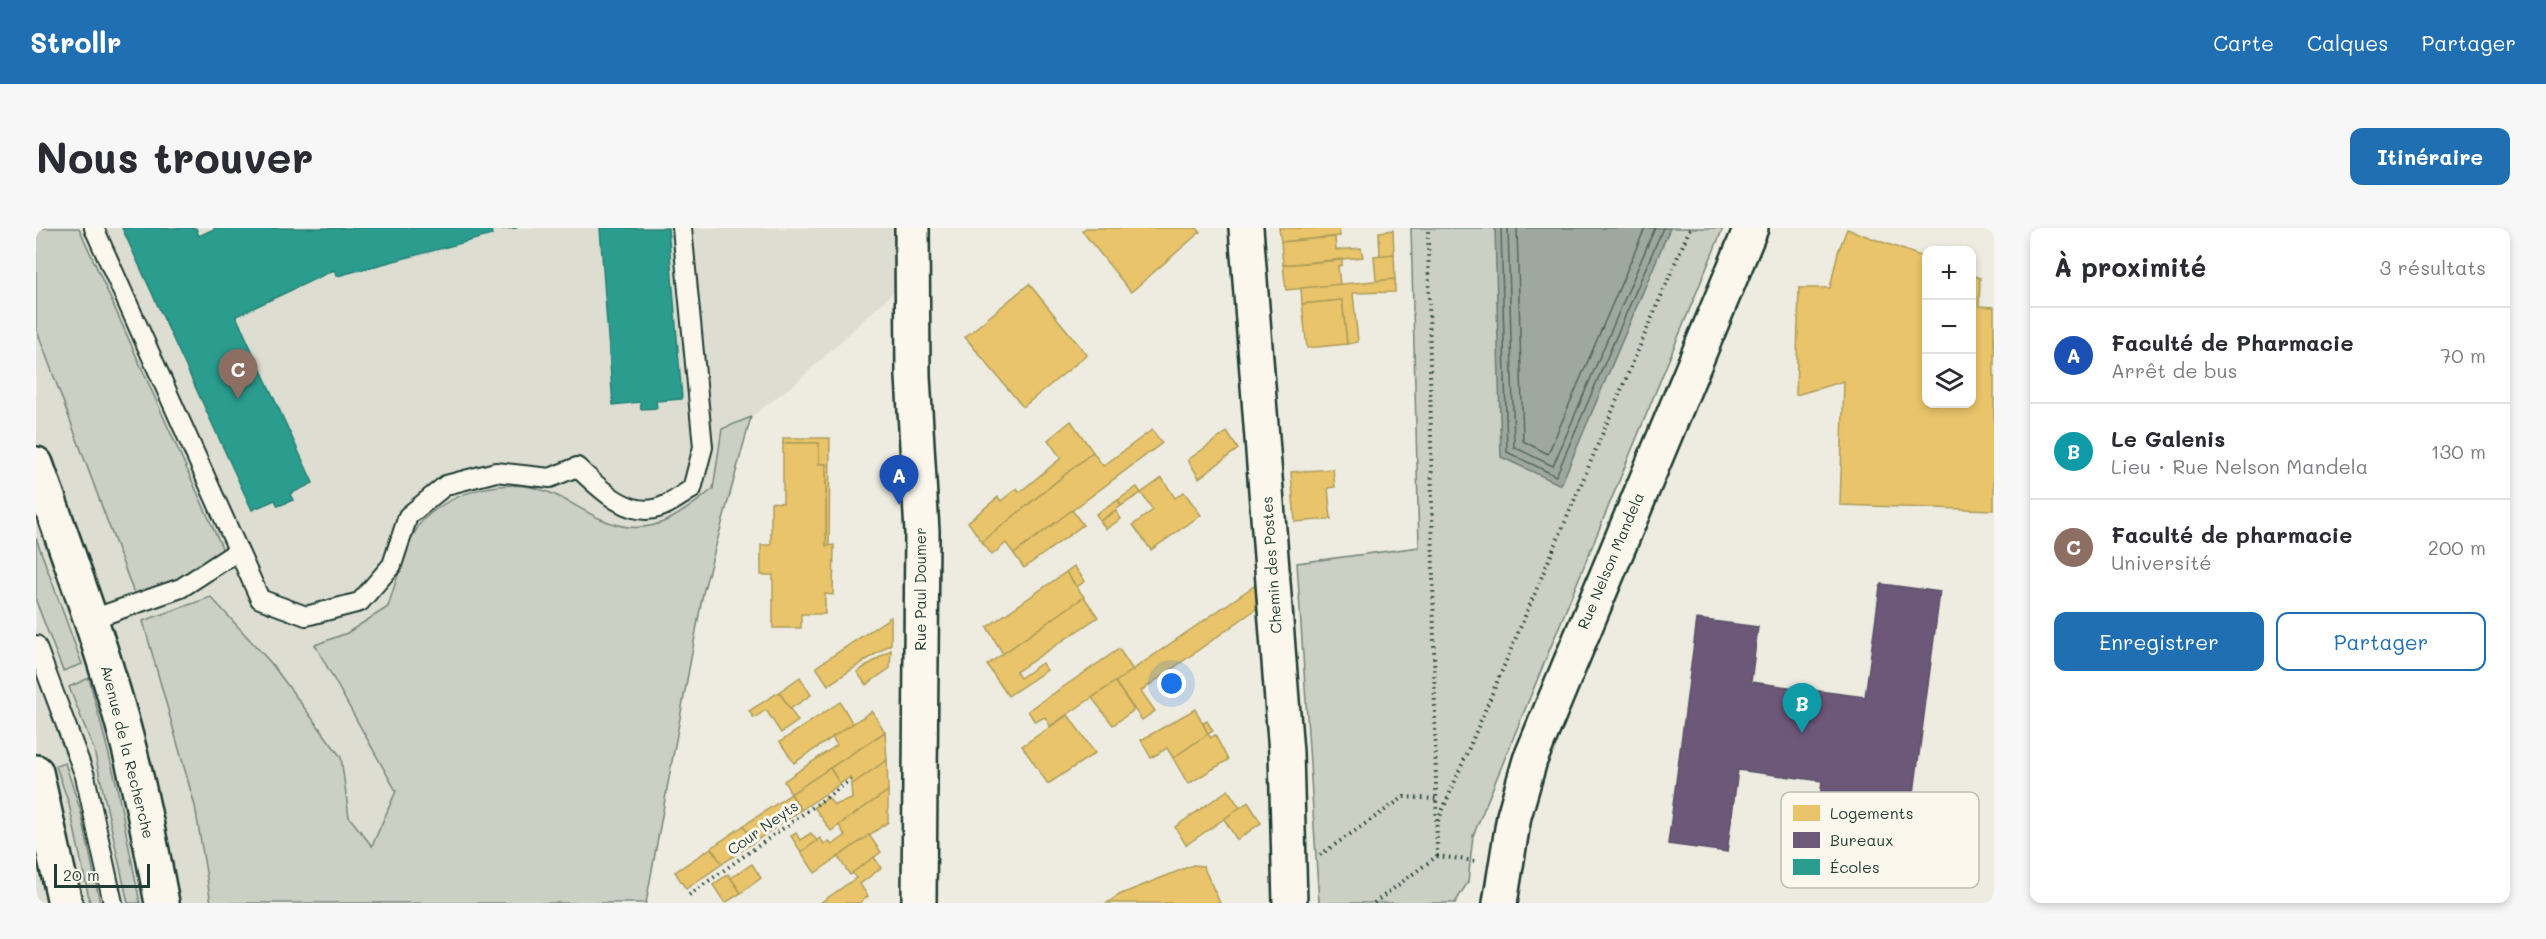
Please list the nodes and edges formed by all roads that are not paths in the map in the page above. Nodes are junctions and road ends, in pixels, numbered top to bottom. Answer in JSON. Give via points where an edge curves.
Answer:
{"nodes":[{"id":1,"x":94,"y":228,"type":"edge"},
{"id":2,"x":681,"y":228,"type":"edge"},
{"id":3,"x":912,"y":228,"type":"edge"},
{"id":4,"x":1246,"y":228,"type":"edge"},
{"id":5,"x":1750,"y":228,"type":"edge"},
{"id":6,"x":36,"y":464,"type":"edge"},
{"id":7,"x":237,"y":551,"type":"junction"},
{"id":8,"x":89,"y":611,"type":"junction"},
{"id":9,"x":36,"y":645,"type":"edge"},
{"id":10,"x":36,"y":772,"type":"edge"},
{"id":11,"x":65,"y":903,"type":"edge"},
{"id":12,"x":113,"y":903,"type":"edge"},
{"id":13,"x":162,"y":903,"type":"edge"},
{"id":14,"x":919,"y":903,"type":"edge"},
{"id":15,"x":1290,"y":903,"type":"edge"},
{"id":16,"x":1500,"y":903,"type":"edge"}],
"edges":[{"from":1,"to":7,"type":"lane"},
{"from":2,"to":7,"type":"lane","via":[[703,447],[692,489],[657,509],[629,507],[604,493],[577,467],[550,478],[496,472],[446,485],[408,516],[392,566],[360,602],[306,616],[260,599]]},
{"from":3,"to":14,"type":"street","name":"Rue Paul Doumer","via":[[913,376],[922,532]]},
{"from":4,"to":15,"type":"street","name":"Chemin des Postes","via":[[1286,753]]},
{"from":5,"to":16,"type":"street","name":"Rue Nelson Mandela","via":[[1530,760],[1514,816]]},
{"from":6,"to":8,"type":"street","name":"Avenue de la Recherche"},
{"from":7,"to":8,"type":"lane","via":[[181,588]]},
{"from":8,"to":13,"type":"street","name":"Avenue de la Recherche","via":[[132,759]]},
{"from":9,"to":12,"type":"lane","via":[[85,776]]},
{"from":10,"to":11,"type":"street"}]}
